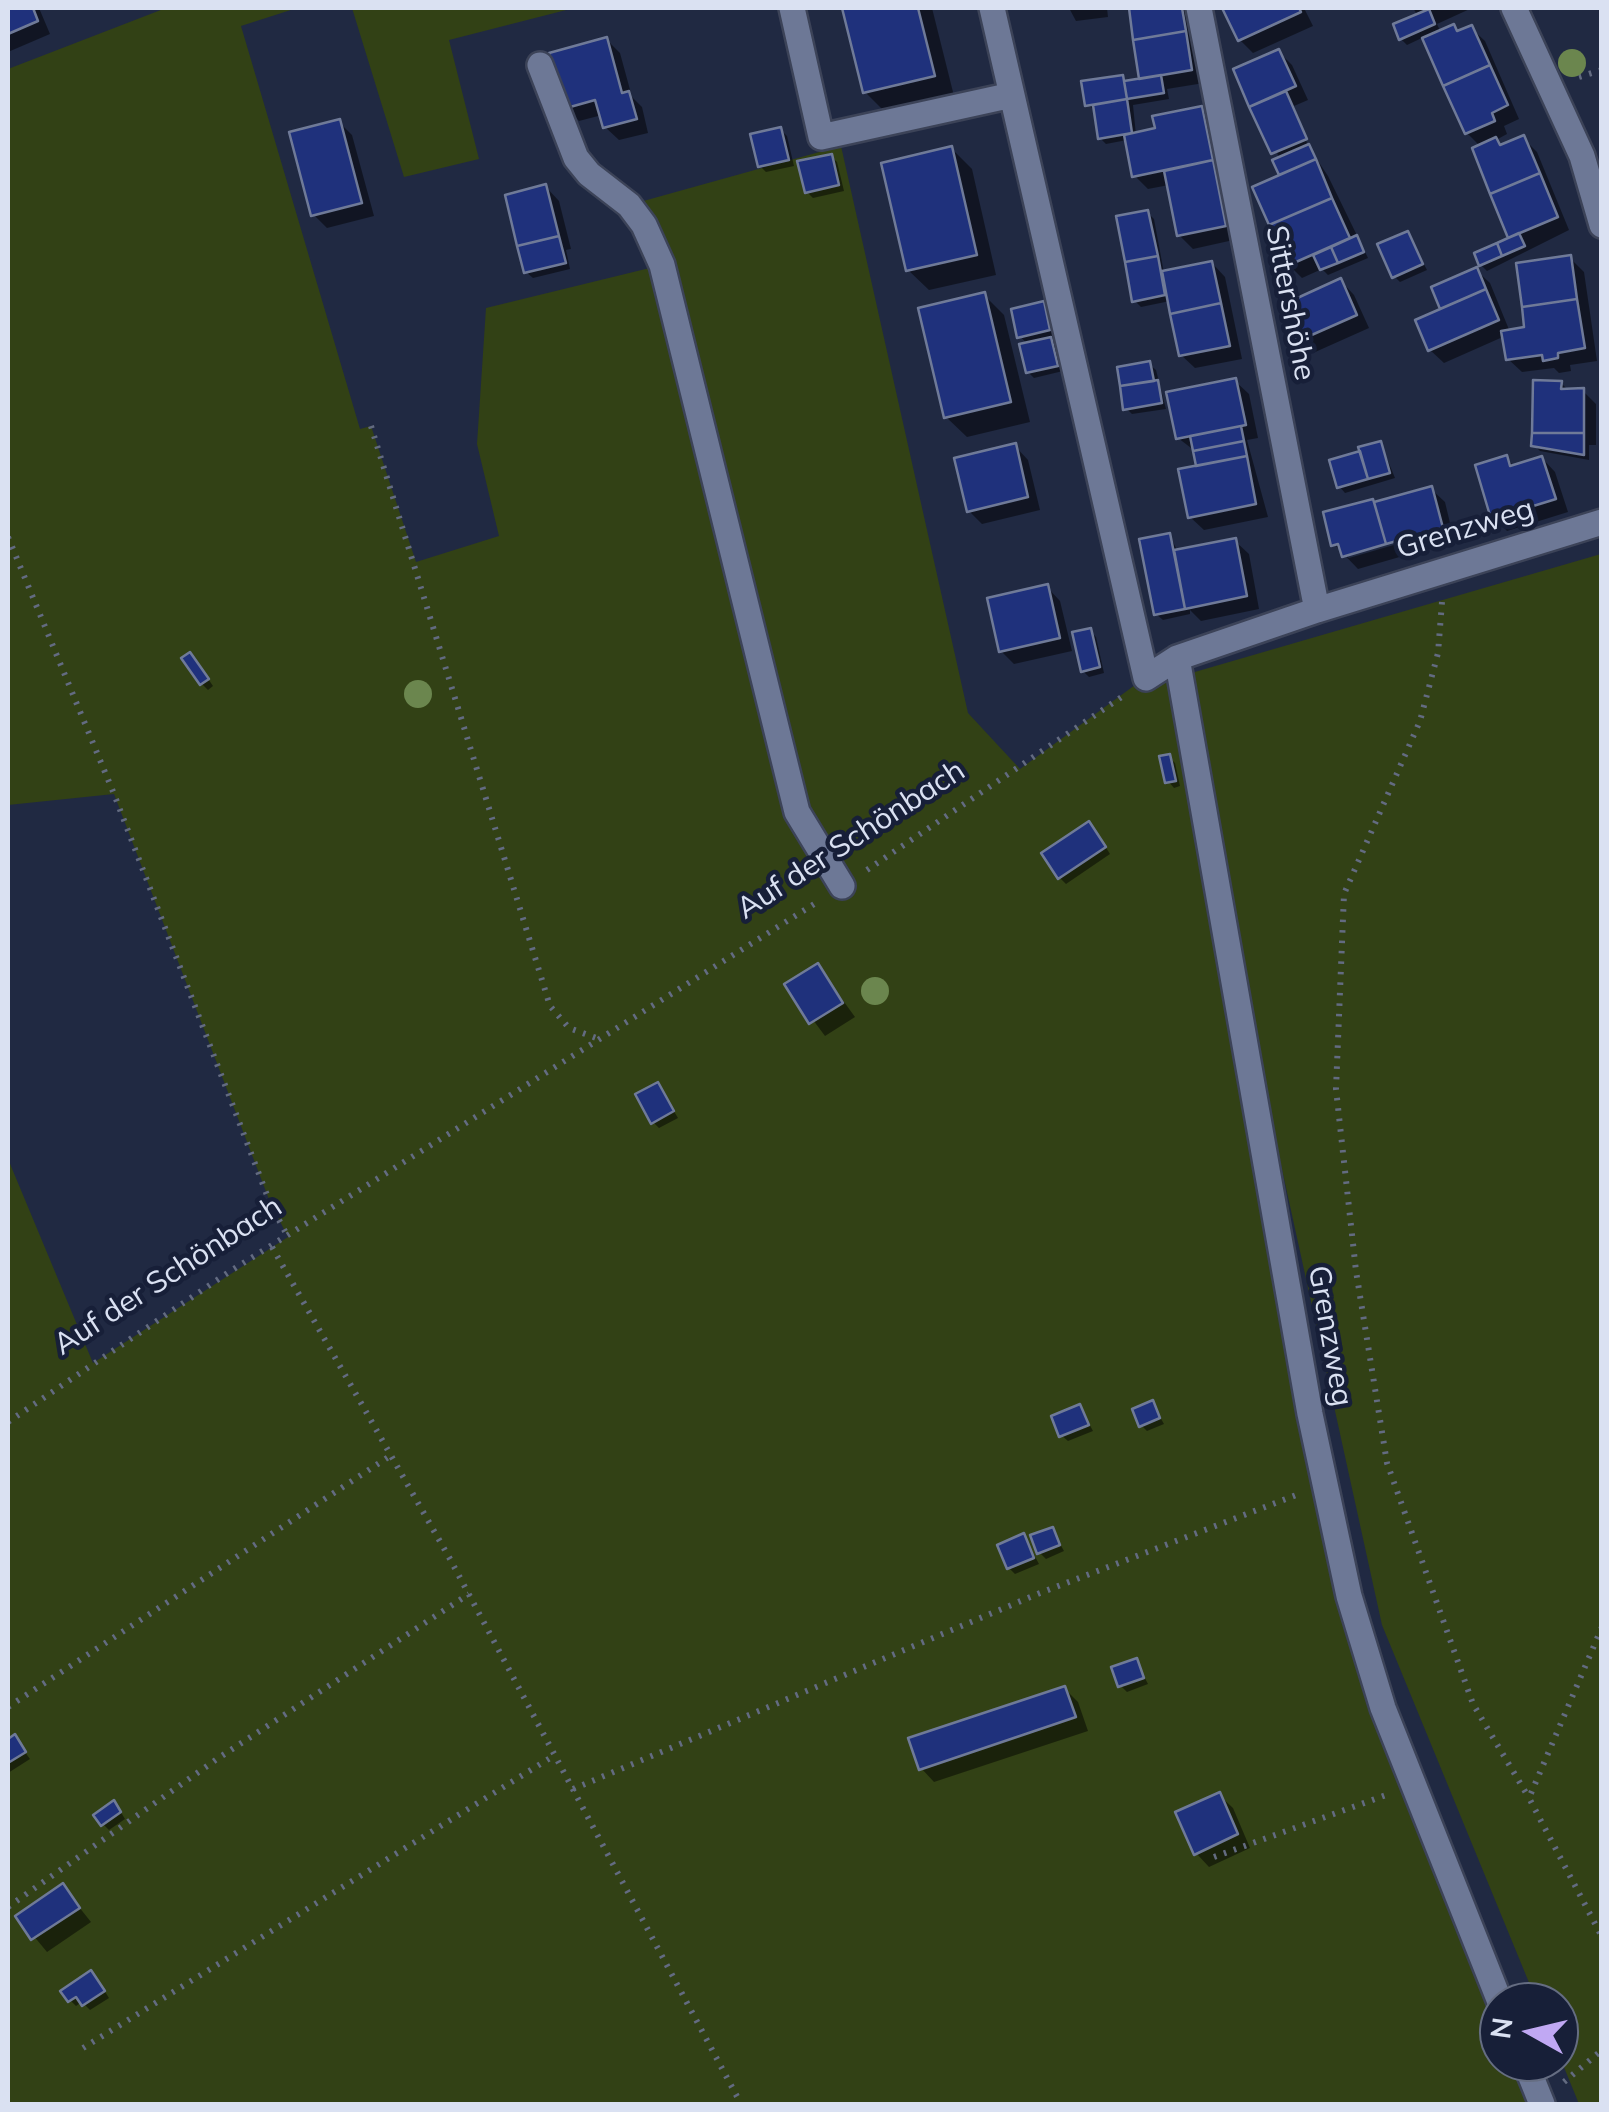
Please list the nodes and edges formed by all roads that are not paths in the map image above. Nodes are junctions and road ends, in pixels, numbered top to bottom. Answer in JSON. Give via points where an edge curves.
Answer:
{"nodes":[{"id":1,"x":792,"y":8,"type":"edge"},
{"id":2,"x":992,"y":8,"type":"edge"},
{"id":3,"x":1199,"y":8,"type":"edge"},
{"id":4,"x":1514,"y":8,"type":"edge"},
{"id":5,"x":540,"y":65,"type":"dead end"},
{"id":6,"x":1012,"y":95,"type":"junction"},
{"id":7,"x":1602,"y":226,"type":"edge"},
{"id":8,"x":1602,"y":522,"type":"edge"},
{"id":9,"x":1317,"y":610,"type":"junction"},
{"id":10,"x":1177,"y":658,"type":"junction"},
{"id":11,"x":842,"y":886,"type":"road end"},
{"id":12,"x":1492,"y":1982,"type":"edge"}],
"edges":[{"from":1,"to":6,"type":"street","via":[[821,137]]},
{"from":2,"to":6,"type":"street"},
{"from":3,"to":9,"type":"street","name":"Sittershöhe"},
{"from":4,"to":7,"type":"street","via":[[1582,156]]},
{"from":5,"to":11,"type":"street","via":[[576,158],[629,205],[662,265],[797,812]]},
{"from":6,"to":10,"type":"street","name":"Grenzweg","via":[[1146,678]]},
{"from":8,"to":9,"type":"street","name":"Grenzweg"},
{"from":9,"to":10,"type":"street","name":"Grenzweg"},
{"from":10,"to":12,"type":"street","name":"Grenzweg","via":[[1324,1484],[1364,1655]]}]}
